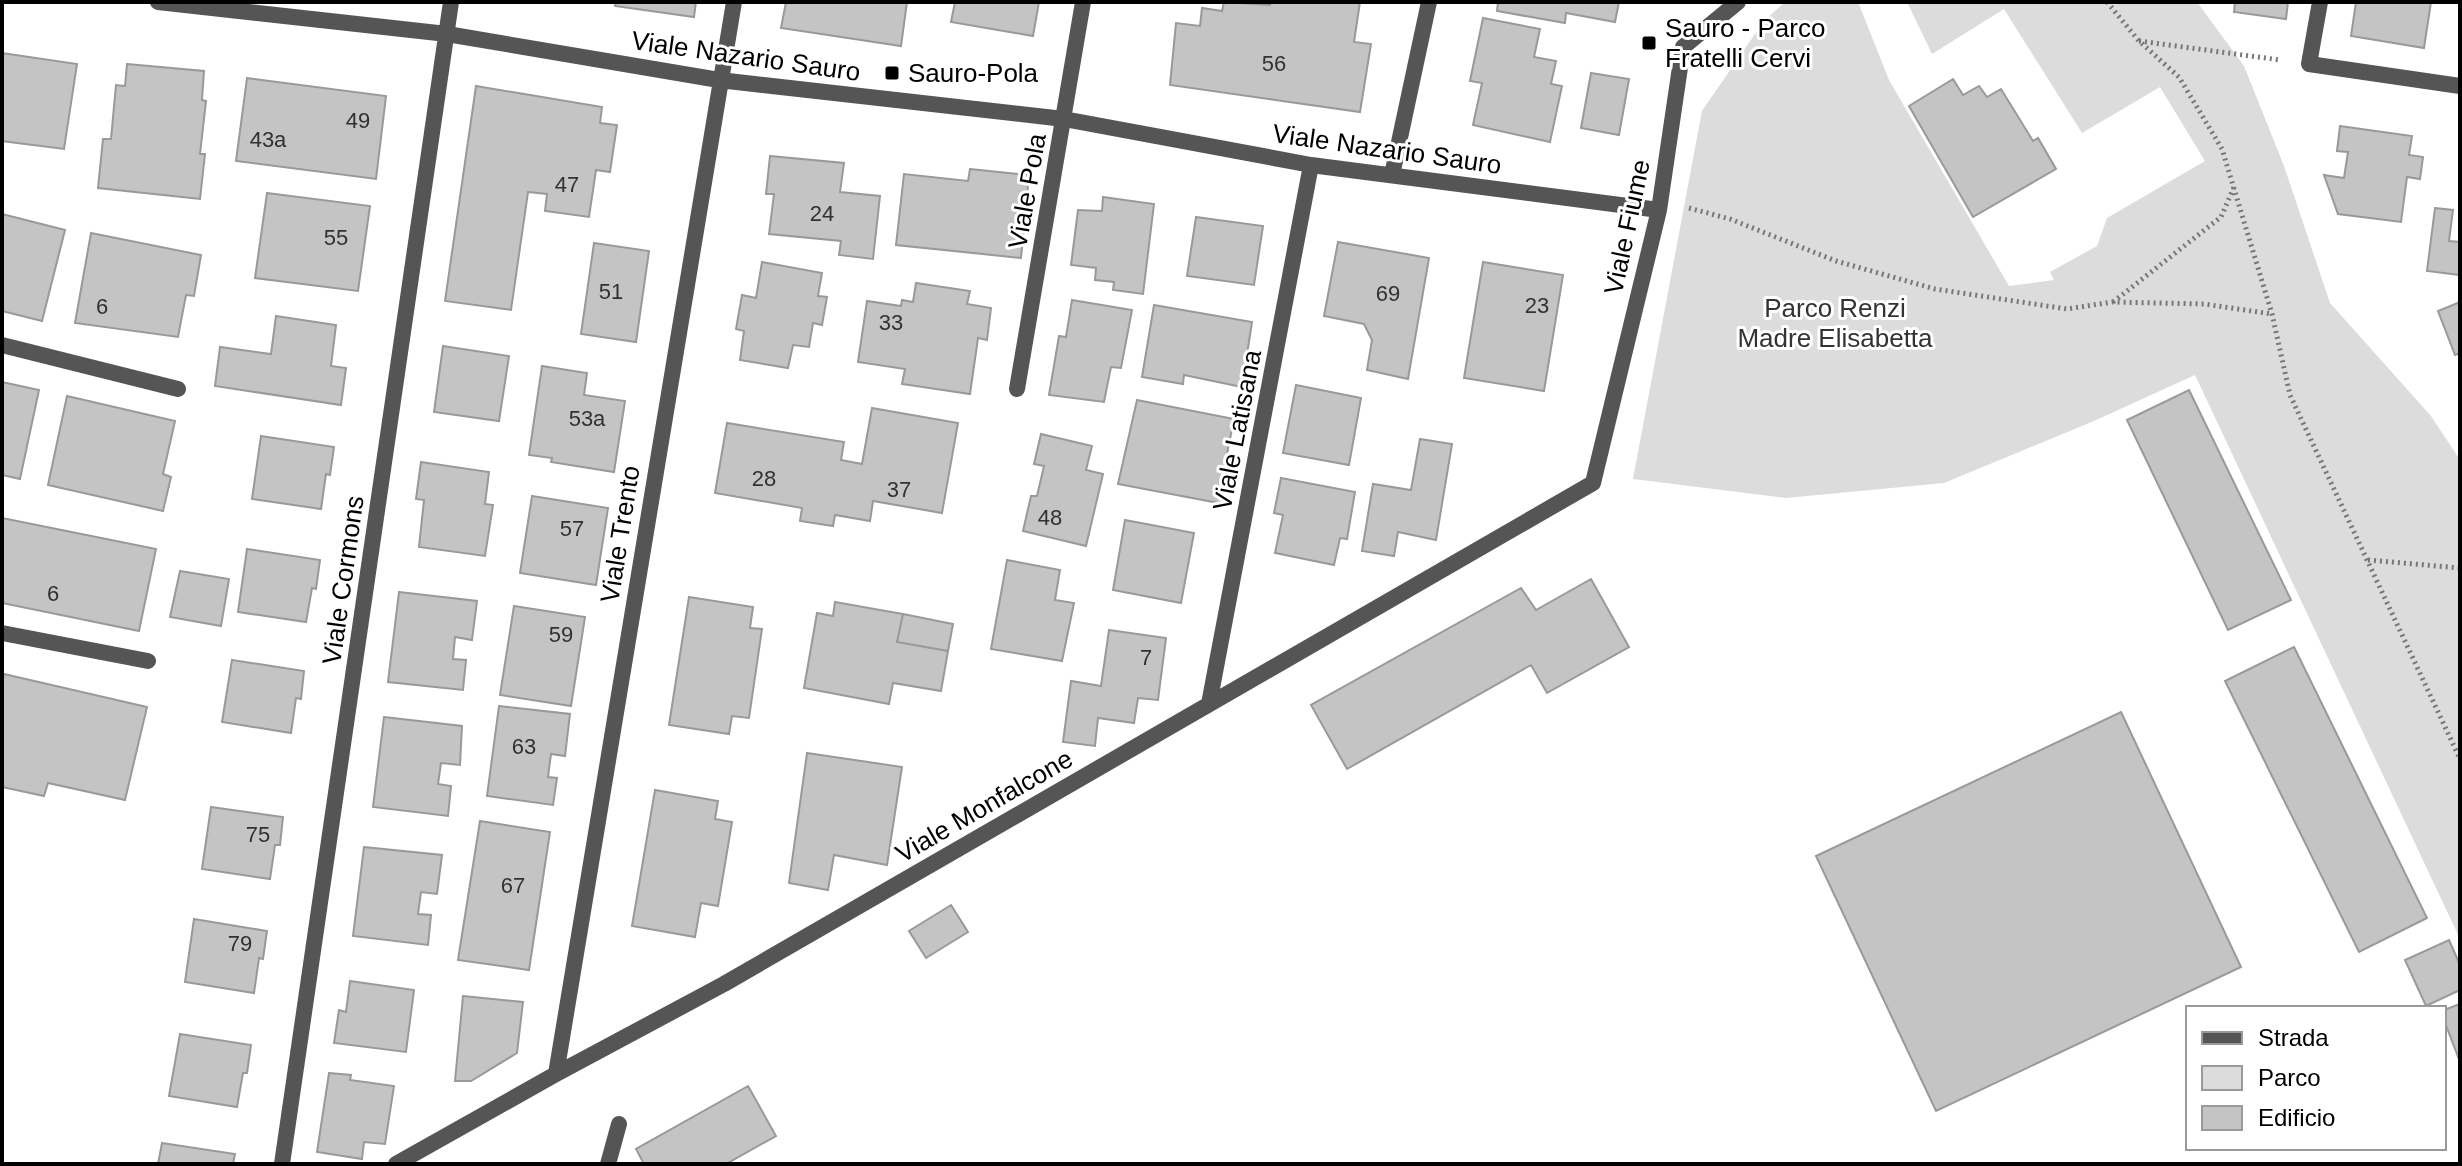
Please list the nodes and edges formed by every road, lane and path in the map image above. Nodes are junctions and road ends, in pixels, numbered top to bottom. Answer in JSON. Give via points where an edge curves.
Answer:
{"nodes":[{"id":1,"x":158,"y":2,"type":"edge"},
{"id":2,"x":451,"y":2,"type":"edge"},
{"id":3,"x":734,"y":2,"type":"edge"},
{"id":4,"x":1083,"y":2,"type":"edge"},
{"id":5,"x":1429,"y":2,"type":"edge"},
{"id":6,"x":1738,"y":2,"type":"edge"},
{"id":7,"x":2107,"y":2,"type":"edge"},
{"id":8,"x":2320,"y":2,"type":"edge"},
{"id":9,"x":447,"y":34,"type":"junction"},
{"id":10,"x":2139,"y":41,"type":"junction"},
{"id":11,"x":2309,"y":64,"type":"junction"},
{"id":12,"x":719,"y":80,"type":"junction"},
{"id":13,"x":2460,"y":86,"type":"edge"},
{"id":14,"x":1064,"y":119,"type":"junction"},
{"id":15,"x":1311,"y":165,"type":"junction"},
{"id":16,"x":1392,"y":175,"type":"junction"},
{"id":17,"x":2234,"y":187,"type":"junction"},
{"id":18,"x":1659,"y":210,"type":"junction"},
{"id":19,"x":2112,"y":302,"type":"junction"},
{"id":20,"x":2272,"y":314,"type":"junction"},
{"id":21,"x":2,"y":345,"type":"edge"},
{"id":22,"x":178,"y":389,"type":"dead end"},
{"id":23,"x":1017,"y":389,"type":"dead end"},
{"id":24,"x":1593,"y":483,"type":"joint"},
{"id":25,"x":2368,"y":560,"type":"junction"},
{"id":26,"x":2460,"y":568,"type":"edge"},
{"id":27,"x":2,"y":633,"type":"edge"},
{"id":28,"x":148,"y":661,"type":"dead end"},
{"id":29,"x":1209,"y":704,"type":"junction"},
{"id":30,"x":2460,"y":759,"type":"edge"},
{"id":31,"x":556,"y":1074,"type":"junction"},
{"id":32,"x":619,"y":1124,"type":"dead end"},
{"id":33,"x":282,"y":1164,"type":"edge"},
{"id":34,"x":396,"y":1164,"type":"edge"},
{"id":35,"x":608,"y":1164,"type":"edge"}],
"edges":[{"from":1,"to":9,"type":"street","name":"Viale Nazario Sauro"},
{"from":2,"to":9,"type":"street","name":"Viale Cormons"},
{"from":3,"to":12,"type":"street","name":"Viale Trento"},
{"from":4,"to":14,"type":"street","name":"Viale Pola"},
{"from":5,"to":16,"type":"street"},
{"from":6,"to":18,"type":"street","name":"Viale Fiume","via":[[1683,47]]},
{"from":7,"to":10,"type":"path"},
{"from":8,"to":11,"type":"street"},
{"from":9,"to":12,"type":"street","name":"Viale Nazario Sauro"},
{"from":9,"to":33,"type":"street","name":"Viale Cormons"},
{"from":10,"to":11,"type":"path"},
{"from":10,"to":17,"type":"path","via":[[2179,77],[2222,149]]},
{"from":11,"to":13,"type":"street"},
{"from":12,"to":14,"type":"street","name":"Viale Nazario Sauro"},
{"from":12,"to":31,"type":"street","name":"Viale Trento"},
{"from":14,"to":15,"type":"street","name":"Viale Nazario Sauro"},
{"from":14,"to":23,"type":"street","name":"Viale Pola"},
{"from":15,"to":16,"type":"street","name":"Viale Nazario Sauro"},
{"from":15,"to":29,"type":"street","name":"Viale Latisana"},
{"from":16,"to":18,"type":"street","name":"Viale Nazario Sauro"},
{"from":17,"to":19,"type":"path","via":[[2221,217]]},
{"from":17,"to":20,"type":"path"},
{"from":18,"to":19,"type":"path","via":[[1685,207],[1730,219],[1836,261],[1935,289],[2067,309]]},
{"from":18,"to":24,"type":"street","name":"Viale Fiume"},
{"from":19,"to":20,"type":"path","via":[[2204,304]]},
{"from":20,"to":25,"type":"path","via":[[2290,395]]},
{"from":21,"to":22,"type":"street"},
{"from":24,"to":29,"type":"street","name":"Viale Monfalcone"},
{"from":25,"to":26,"type":"path"},
{"from":25,"to":30,"type":"path"},
{"from":27,"to":28,"type":"street"},
{"from":29,"to":31,"type":"street","name":"Viale Monfalcone","via":[[724,984]]},
{"from":31,"to":34,"type":"street","name":"Viale Monfalcone"},
{"from":32,"to":35,"type":"street"}]}
